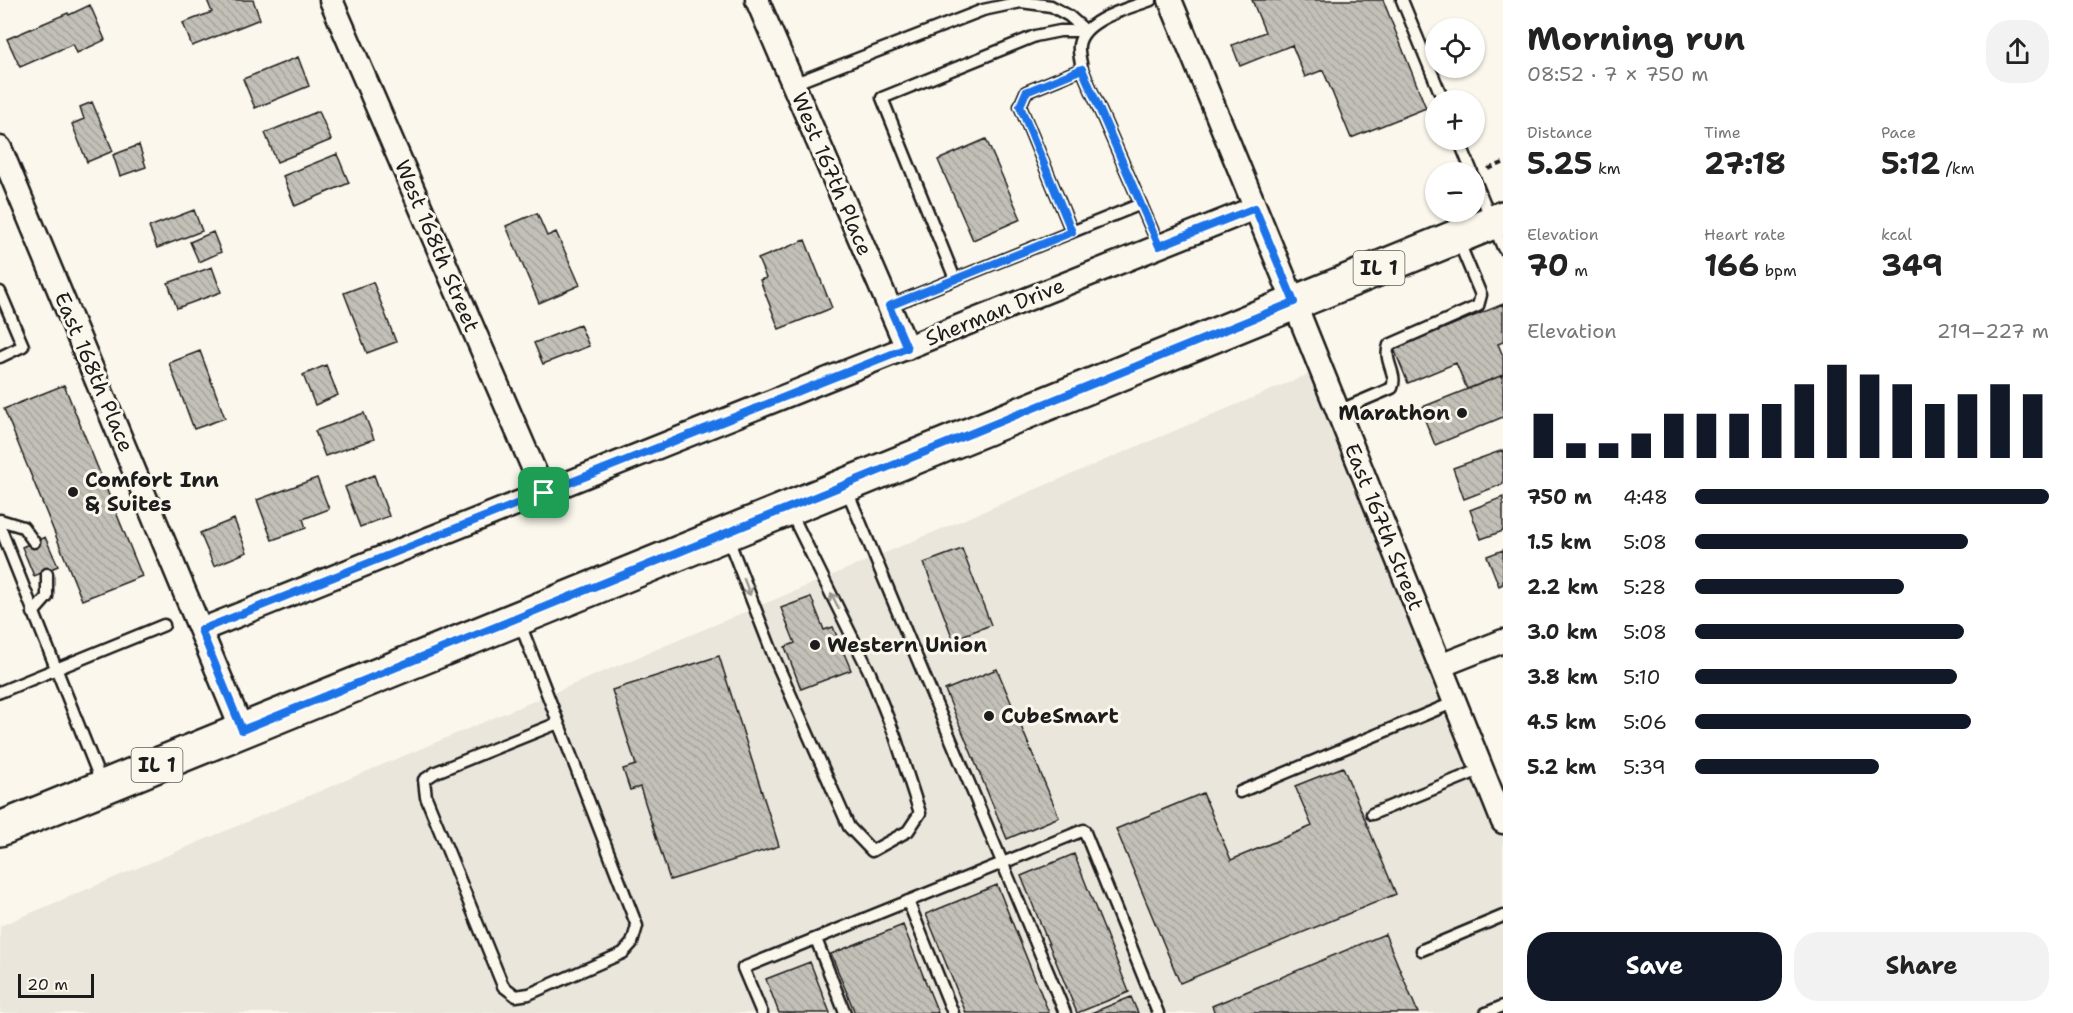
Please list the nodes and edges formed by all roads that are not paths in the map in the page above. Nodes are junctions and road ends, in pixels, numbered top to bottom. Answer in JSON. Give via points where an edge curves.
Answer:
{"nodes":[{"id":1,"x":331,"y":0,"type":"edge"},
{"id":2,"x":757,"y":0,"type":"edge"},
{"id":3,"x":1152,"y":0,"type":"edge"},
{"id":4,"x":1170,"y":0,"type":"edge"},
{"id":5,"x":1402,"y":0,"type":"edge"},
{"id":6,"x":1086,"y":31,"type":"junction"},
{"id":7,"x":1082,"y":69,"type":"junction"},
{"id":8,"x":793,"y":84,"type":"junction"},
{"id":9,"x":1439,"y":90,"type":"edge"},
{"id":10,"x":0,"y":148,"type":"edge"},
{"id":11,"x":1485,"y":200,"type":"edge"},
{"id":12,"x":1141,"y":204,"type":"junction"},
{"id":13,"x":1255,"y":208,"type":"junction"},
{"id":14,"x":1500,"y":229,"type":"edge"},
{"id":15,"x":1072,"y":232,"type":"junction"},
{"id":16,"x":1456,"y":237,"type":"junction"},
{"id":17,"x":1159,"y":246,"type":"junction"},
{"id":18,"x":955,"y":279,"type":"junction"},
{"id":19,"x":0,"y":292,"type":"edge"},
{"id":20,"x":1294,"y":302,"type":"junction"},
{"id":21,"x":889,"y":306,"type":"junction"},
{"id":22,"x":907,"y":348,"type":"junction"},
{"id":23,"x":0,"y":357,"type":"edge"},
{"id":24,"x":1338,"y":411,"type":"junction"},
{"id":25,"x":844,"y":485,"type":"junction"},
{"id":26,"x":544,"y":493,"type":"junction"},
{"id":27,"x":788,"y":507,"type":"junction"},
{"id":28,"x":0,"y":520,"type":"edge"},
{"id":29,"x":0,"y":527,"type":"edge"},
{"id":30,"x":726,"y":533,"type":"junction"},
{"id":31,"x":34,"y":542,"type":"dead end"},
{"id":32,"x":47,"y":574,"type":"dead end"},
{"id":33,"x":33,"y":613,"type":"junction"},
{"id":34,"x":517,"y":618,"type":"junction"},
{"id":35,"x":164,"y":625,"type":"dead end"},
{"id":36,"x":201,"y":630,"type":"junction"},
{"id":37,"x":1503,"y":641,"type":"edge"},
{"id":38,"x":1440,"y":666,"type":"junction"},
{"id":39,"x":55,"y":669,"type":"junction"},
{"id":40,"x":0,"y":692,"type":"edge"},
{"id":41,"x":1455,"y":702,"type":"junction"},
{"id":42,"x":558,"y":723,"type":"junction"},
{"id":43,"x":242,"y":730,"type":"junction"},
{"id":44,"x":1482,"y":769,"type":"junction"},
{"id":45,"x":103,"y":787,"type":"junction"},
{"id":46,"x":1240,"y":792,"type":"dead end"},
{"id":47,"x":1372,"y":814,"type":"dead end"},
{"id":48,"x":1503,"y":822,"type":"edge"},
{"id":49,"x":0,"y":829,"type":"edge"},
{"id":50,"x":1001,"y":862,"type":"junction"},
{"id":51,"x":908,"y":901,"type":"junction"},
{"id":52,"x":1503,"y":916,"type":"edge"},
{"id":53,"x":816,"y":939,"type":"junction"},
{"id":54,"x":1422,"y":950,"type":"dead end"},
{"id":55,"x":1503,"y":1006,"type":"edge"},
{"id":56,"x":762,"y":1013,"type":"edge"},
{"id":57,"x":845,"y":1013,"type":"edge"},
{"id":58,"x":953,"y":1013,"type":"edge"},
{"id":59,"x":1065,"y":1013,"type":"edge"},
{"id":60,"x":1158,"y":1013,"type":"edge"},
{"id":61,"x":1486,"y":1013,"type":"edge"}],
"edges":[{"from":1,"to":26,"type":"street","name":"West 168th Street"},
{"from":2,"to":8,"type":"street","name":"West 167th Place"},
{"from":3,"to":6,"type":"lane","via":[[1103,18]]},
{"from":4,"to":13,"type":"street","name":"East 167th Street"},
{"from":5,"to":9,"type":"lane"},
{"from":6,"to":7,"type":"lane","via":[[1079,43]]},
{"from":6,"to":8,"type":"lane","via":[[1051,6],[1021,2],[983,10]]},
{"from":6,"to":18,"type":"lane","via":[[1035,36],[882,98]]},
{"from":7,"to":12,"type":"lane"},
{"from":7,"to":15,"type":"lane","via":[[1026,92],[1020,106]]},
{"from":8,"to":21,"type":"street","name":"West 167th Place"},
{"from":10,"to":36,"type":"street","name":"East 168th Place"},
{"from":11,"to":14,"type":"lane"},
{"from":12,"to":15,"type":"lane"},
{"from":12,"to":17,"type":"lane"},
{"from":13,"to":17,"type":"street","name":"Sherman Drive"},
{"from":13,"to":20,"type":"street","name":"East 167th Street"},
{"from":14,"to":16,"type":"main road","number":"IL 1"},
{"from":15,"to":18,"type":"lane"},
{"from":16,"to":20,"type":"main road","number":"IL 1"},
{"from":16,"to":24,"type":"lane","via":[[1481,296],[1478,306],[1389,345],[1386,354],[1395,382],[1392,388]]},
{"from":17,"to":22,"type":"street","name":"Sherman Drive"},
{"from":18,"to":21,"type":"lane"},
{"from":19,"to":23,"type":"lane","via":[[23,346]]},
{"from":20,"to":24,"type":"street","name":"East 167th Street"},
{"from":20,"to":25,"type":"main road","number":"IL 1"},
{"from":21,"to":22,"type":"street","name":"West 167th Place"},
{"from":22,"to":26,"type":"street","name":"Sherman Drive"},
{"from":24,"to":38,"type":"street","name":"East 167th Street"},
{"from":25,"to":27,"type":"main road","number":"IL 1"},
{"from":25,"to":50,"type":"lane"},
{"from":26,"to":36,"type":"street","name":"Sherman Drive"},
{"from":27,"to":30,"type":"main road","number":"IL 1"},
{"from":30,"to":27,"type":"lane","one_way":true,"via":[[774,657],[849,827],[872,850],[908,831],[920,813],[870,673]]},
{"from":28,"to":31,"type":"lane","via":[[23,527]]},
{"from":29,"to":33,"type":"lane"},
{"from":30,"to":34,"type":"main road","number":"IL 1"},
{"from":32,"to":33,"type":"lane","via":[[47,597]]},
{"from":33,"to":39,"type":"lane"},
{"from":34,"to":42,"type":"lane"},
{"from":34,"to":43,"type":"main road","number":"IL 1"},
{"from":35,"to":39,"type":"lane"},
{"from":36,"to":43,"type":"street","name":"East 168th Place"},
{"from":37,"to":38,"type":"street"},
{"from":38,"to":41,"type":"street","name":"East 167th Street"},
{"from":39,"to":40,"type":"lane"},
{"from":39,"to":45,"type":"lane"},
{"from":41,"to":44,"type":"street","name":"East 167th Street"},
{"from":41,"to":46,"type":"lane"},
{"from":42,"to":42,"type":"lane","via":[[637,926],[632,943],[623,953],[516,996],[503,986],[426,797],[424,780]]},
{"from":43,"to":45,"type":"main road","number":"IL 1"},
{"from":44,"to":47,"type":"lane"},
{"from":44,"to":48,"type":"street","name":"East 167th Street"},
{"from":45,"to":49,"type":"main road","number":"IL 1"},
{"from":50,"to":51,"type":"lane"},
{"from":50,"to":59,"type":"lane"},
{"from":50,"to":60,"type":"lane","via":[[1084,830]]},
{"from":51,"to":53,"type":"lane"},
{"from":51,"to":58,"type":"lane"},
{"from":52,"to":54,"type":"lane"},
{"from":53,"to":56,"type":"lane","via":[[743,968]]},
{"from":53,"to":57,"type":"lane"},
{"from":55,"to":61,"type":"lane"}]}
